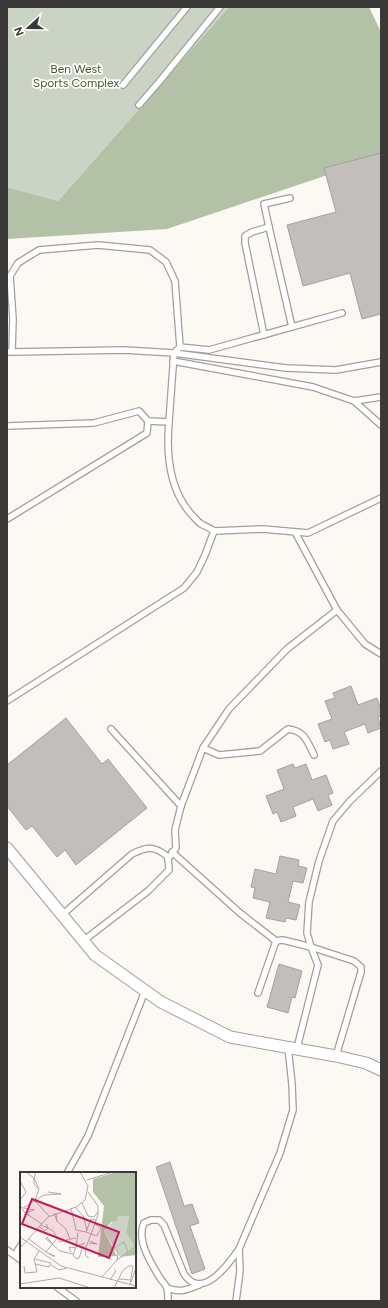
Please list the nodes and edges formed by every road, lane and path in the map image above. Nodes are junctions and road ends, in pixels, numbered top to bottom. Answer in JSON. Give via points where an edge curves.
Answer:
{"nodes":[{"id":1,"x":187,"y":7,"type":"edge"},
{"id":2,"x":220,"y":7,"type":"edge"},
{"id":3,"x":123,"y":85,"type":"dead end"},
{"id":4,"x":139,"y":104,"type":"dead end"},
{"id":5,"x":290,"y":198,"type":"dead end"},
{"id":6,"x":269,"y":227,"type":"junction"},
{"id":7,"x":342,"y":313,"type":"dead end"},
{"id":8,"x":292,"y":327,"type":"junction"},
{"id":9,"x":264,"y":335,"type":"junction"},
{"id":10,"x":180,"y":347,"type":"junction"},
{"id":11,"x":10,"y":352,"type":"edge"},
{"id":12,"x":174,"y":353,"type":"junction"},
{"id":13,"x":173,"y":361,"type":"junction"},
{"id":14,"x":381,"y":362,"type":"edge"},
{"id":15,"x":381,"y":396,"type":"edge"},
{"id":16,"x":354,"y":401,"type":"junction"},
{"id":17,"x":148,"y":421,"type":"junction"},
{"id":18,"x":169,"y":422,"type":"junction"},
{"id":19,"x":381,"y":425,"type":"edge"},
{"id":20,"x":7,"y":426,"type":"edge"},
{"id":21,"x":381,"y":498,"type":"edge"},
{"id":22,"x":7,"y":519,"type":"edge"},
{"id":23,"x":214,"y":531,"type":"junction"},
{"id":24,"x":295,"y":532,"type":"junction"},
{"id":25,"x":337,"y":610,"type":"junction"},
{"id":26,"x":381,"y":654,"type":"edge"},
{"id":27,"x":7,"y":702,"type":"edge"},
{"id":28,"x":111,"y":728,"type":"dead end"},
{"id":29,"x":203,"y":748,"type":"junction"},
{"id":30,"x":314,"y":755,"type":"dead end"},
{"id":31,"x":380,"y":774,"type":"edge"},
{"id":32,"x":181,"y":806,"type":"junction"},
{"id":33,"x":7,"y":848,"type":"edge"},
{"id":34,"x":172,"y":852,"type":"junction"},
{"id":35,"x":168,"y":859,"type":"junction"},
{"id":36,"x":62,"y":915,"type":"junction"},
{"id":37,"x":83,"y":941,"type":"junction"},
{"id":38,"x":276,"y":941,"type":"junction"},
{"id":39,"x":311,"y":947,"type":"junction"},
{"id":40,"x":145,"y":991,"type":"junction"},
{"id":41,"x":258,"y":993,"type":"dead end"},
{"id":42,"x":293,"y":1048,"type":"junction"},
{"id":43,"x":336,"y":1056,"type":"junction"},
{"id":44,"x":381,"y":1070,"type":"edge"},
{"id":45,"x":68,"y":1172,"type":"edge"},
{"id":46,"x":20,"y":1248,"type":"edge"},
{"id":47,"x":239,"y":1249,"type":"junction"},
{"id":48,"x":7,"y":1250,"type":"edge"},
{"id":49,"x":7,"y":1254,"type":"edge"},
{"id":50,"x":15,"y":1255,"type":"junction"},
{"id":51,"x":20,"y":1259,"type":"edge"},
{"id":52,"x":199,"y":1284,"type":"junction"},
{"id":53,"x":58,"y":1288,"type":"edge"},
{"id":54,"x":167,"y":1288,"type":"junction"},
{"id":55,"x":76,"y":1301,"type":"edge"},
{"id":56,"x":168,"y":1301,"type":"edge"},
{"id":57,"x":236,"y":1301,"type":"edge"}],
"edges":[{"from":1,"to":3,"type":"lane"},
{"from":2,"to":4,"type":"lane"},
{"from":5,"to":6,"type":"lane","via":[[264,204]]},
{"from":6,"to":8,"type":"lane"},
{"from":6,"to":9,"type":"lane","via":[[245,236]]},
{"from":7,"to":8,"type":"lane"},
{"from":8,"to":9,"type":"lane"},
{"from":9,"to":10,"type":"lane","via":[[209,350]]},
{"from":10,"to":11,"type":"lane","via":[[175,281],[166,262],[150,250],[98,245],[39,250],[18,263],[10,276],[13,319]]},
{"from":10,"to":12,"type":"lane"},
{"from":11,"to":12,"type":"lane","via":[[124,350]]},
{"from":12,"to":13,"type":"lane"},
{"from":12,"to":14,"type":"lane","via":[[286,368],[336,370]]},
{"from":13,"to":16,"type":"lane","via":[[313,387]]},
{"from":13,"to":18,"type":"lane"},
{"from":15,"to":16,"type":"lane"},
{"from":16,"to":19,"type":"lane"},
{"from":17,"to":18,"type":"lane"},
{"from":17,"to":20,"type":"lane","via":[[139,411],[94,423]]},
{"from":17,"to":22,"type":"lane","via":[[147,433]]},
{"from":18,"to":23,"type":"lane","via":[[167,445],[170,470],[178,494],[187,510],[200,523]]},
{"from":21,"to":24,"type":"lane","via":[[308,532]]},
{"from":23,"to":24,"type":"lane","via":[[263,529]]},
{"from":23,"to":27,"type":"lane","via":[[205,555],[184,588]]},
{"from":24,"to":25,"type":"lane"},
{"from":25,"to":26,"type":"lane","via":[[365,644]]},
{"from":25,"to":29,"type":"lane","via":[[286,649],[229,709]]},
{"from":28,"to":32,"type":"lane"},
{"from":29,"to":30,"type":"lane","via":[[219,755],[260,751],[288,729],[296,730],[304,736]]},
{"from":29,"to":32,"type":"lane"},
{"from":31,"to":39,"type":"lane","via":[[333,820],[318,861],[309,902],[307,933]]},
{"from":32,"to":34,"type":"lane","via":[[175,830],[176,848]]},
{"from":33,"to":36,"type":"street"},
{"from":34,"to":35,"type":"lane"},
{"from":34,"to":38,"type":"lane","via":[[240,913]]},
{"from":35,"to":36,"type":"lane","via":[[160,850],[145,848],[132,854]]},
{"from":35,"to":37,"type":"lane","via":[[169,870],[148,891]]},
{"from":36,"to":37,"type":"street"},
{"from":37,"to":40,"type":"street","via":[[95,955]]},
{"from":38,"to":39,"type":"lane","via":[[283,940]]},
{"from":38,"to":41,"type":"lane"},
{"from":39,"to":42,"type":"lane","via":[[318,965]]},
{"from":39,"to":43,"type":"lane","via":[[354,961],[361,967]]},
{"from":40,"to":42,"type":"street","via":[[161,1002],[230,1037]]},
{"from":40,"to":45,"type":"lane","via":[[88,1136]]},
{"from":42,"to":43,"type":"street"},
{"from":42,"to":47,"type":"lane","via":[[293,1110],[280,1153]]},
{"from":43,"to":44,"type":"street","via":[[366,1063]]},
{"from":46,"to":50,"type":"lane"},
{"from":47,"to":52,"type":"lane","via":[[216,1276]]},
{"from":47,"to":57,"type":"lane","via":[[240,1271]]},
{"from":48,"to":50,"type":"lane"},
{"from":49,"to":50,"type":"lane"},
{"from":50,"to":51,"type":"lane"},
{"from":52,"to":54,"type":"lane","via":[[180,1291]]},
{"from":52,"to":54,"type":"lane","via":[[192,1283],[184,1274],[164,1225],[159,1220],[151,1220],[144,1223],[141,1230],[142,1239],[152,1264]]},
{"from":53,"to":55,"type":"lane"},
{"from":54,"to":56,"type":"lane"}]}
